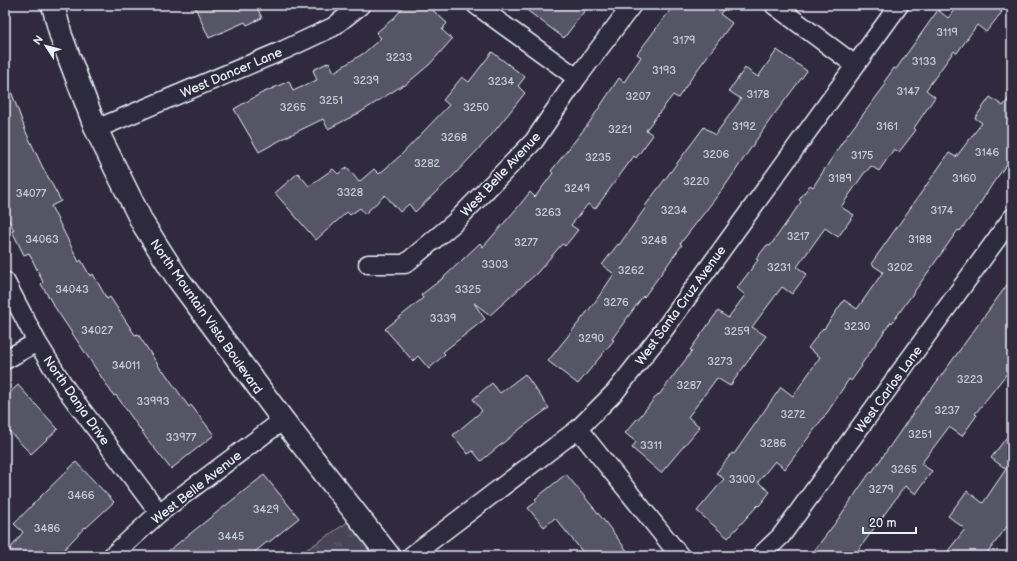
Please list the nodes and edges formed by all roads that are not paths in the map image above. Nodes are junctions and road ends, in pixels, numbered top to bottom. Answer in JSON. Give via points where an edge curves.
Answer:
{"nodes":[{"id":1,"x":53,"y":5,"type":"edge"},
{"id":2,"x":361,"y":5,"type":"edge"},
{"id":3,"x":476,"y":5,"type":"edge"},
{"id":4,"x":632,"y":5,"type":"edge"},
{"id":5,"x":774,"y":5,"type":"edge"},
{"id":6,"x":899,"y":5,"type":"edge"},
{"id":7,"x":856,"y":65,"type":"junction"},
{"id":8,"x":577,"y":78,"type":"junction"},
{"id":9,"x":96,"y":129,"type":"junction"},
{"id":10,"x":1011,"y":222,"type":"edge"},
{"id":11,"x":368,"y":264,"type":"dead end"},
{"id":12,"x":5,"y":281,"type":"edge"},
{"id":13,"x":37,"y":342,"type":"junction"},
{"id":14,"x":5,"y":360,"type":"edge"},
{"id":15,"x":282,"y":420,"type":"junction"},
{"id":16,"x":578,"y":428,"type":"junction"},
{"id":17,"x":159,"y":513,"type":"junction"},
{"id":18,"x":112,"y":556,"type":"edge"},
{"id":19,"x":389,"y":556,"type":"edge"},
{"id":20,"x":411,"y":556,"type":"edge"},
{"id":21,"x":680,"y":556,"type":"edge"},
{"id":22,"x":760,"y":556,"type":"edge"}],
"edges":[{"from":1,"to":9,"type":"street","name":"North Mountain Vista Boulevard","via":[[61,36]]},
{"from":2,"to":9,"type":"street","name":"West Dancer Lane","via":[[333,27],[284,50]]},
{"from":3,"to":8,"type":"street"},
{"from":4,"to":8,"type":"street","name":"West Belle Avenue"},
{"from":5,"to":7,"type":"street"},
{"from":6,"to":7,"type":"street","name":"West Santa Cruz Avenue"},
{"from":7,"to":16,"type":"street","name":"West Santa Cruz Avenue","via":[[660,335],[615,392]]},
{"from":8,"to":11,"type":"street","name":"West Belle Avenue","via":[[534,140],[454,224],[405,264]]},
{"from":9,"to":15,"type":"street","name":"North Mountain Vista Boulevard","via":[[143,224],[174,273]]},
{"from":10,"to":22,"type":"street","name":"West Carlos Lane","via":[[781,536]]},
{"from":12,"to":13,"type":"street","name":"North Danja Drive"},
{"from":13,"to":14,"type":"street"},
{"from":13,"to":17,"type":"street","name":"North Danja Drive","via":[[66,389]]},
{"from":15,"to":17,"type":"street","name":"West Belle Avenue"},
{"from":15,"to":19,"type":"street","name":"North Mountain Vista Boulevard"},
{"from":16,"to":20,"type":"street","name":"West Santa Cruz Avenue"},
{"from":16,"to":21,"type":"street"},
{"from":17,"to":18,"type":"street","name":"West Belle Avenue"}]}
